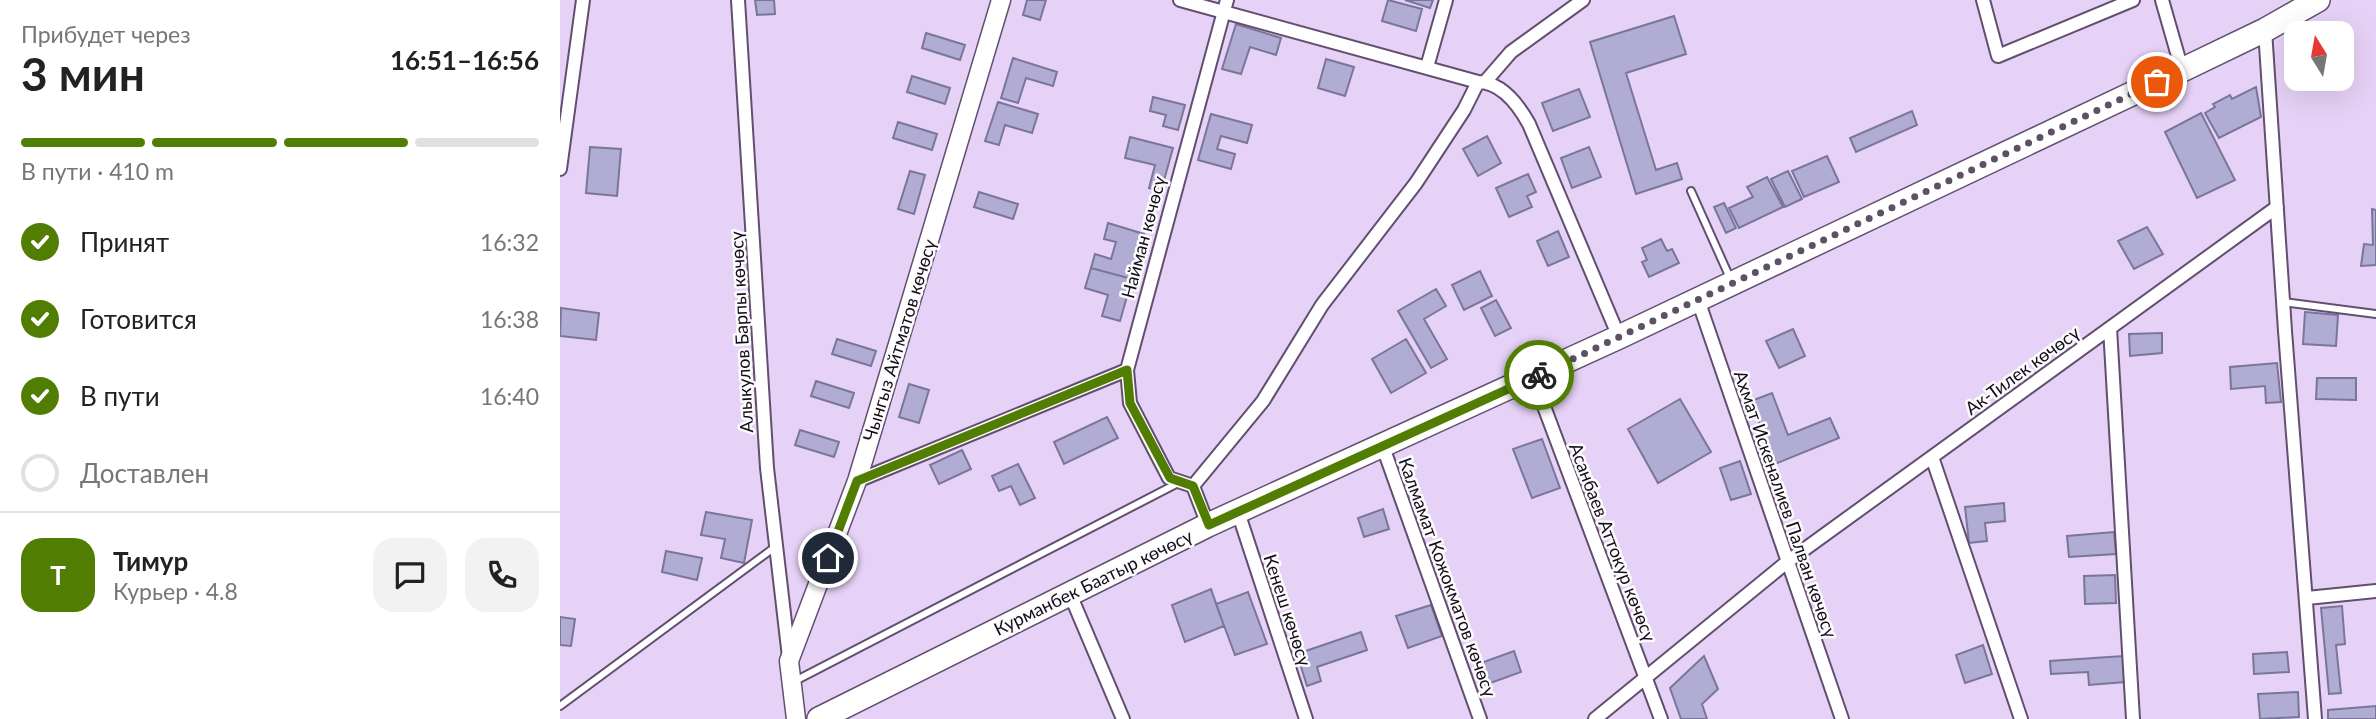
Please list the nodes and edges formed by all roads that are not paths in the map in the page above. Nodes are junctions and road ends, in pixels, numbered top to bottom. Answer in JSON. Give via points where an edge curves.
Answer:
{"nodes":[{"id":1,"x":583,"y":0,"type":"edge"},
{"id":2,"x":738,"y":0,"type":"edge"},
{"id":3,"x":1002,"y":0,"type":"edge"},
{"id":4,"x":1180,"y":0,"type":"edge"},
{"id":5,"x":1446,"y":0,"type":"edge"},
{"id":6,"x":1583,"y":0,"type":"edge"},
{"id":7,"x":1983,"y":0,"type":"edge"},
{"id":8,"x":2133,"y":0,"type":"edge"},
{"id":9,"x":2162,"y":0,"type":"edge"},
{"id":10,"x":2318,"y":0,"type":"edge"},
{"id":11,"x":1225,"y":6,"type":"edge"},
{"id":12,"x":2265,"y":30,"type":"junction"},
{"id":13,"x":1427,"y":67,"type":"junction"},
{"id":14,"x":2182,"y":70,"type":"junction"},
{"id":15,"x":1481,"y":82,"type":"junction"},
{"id":16,"x":560,"y":169,"type":"edge"},
{"id":17,"x":1691,"y":191,"type":"dead end"},
{"id":18,"x":2277,"y":207,"type":"junction"},
{"id":19,"x":1733,"y":283,"type":"junction"},
{"id":20,"x":1698,"y":299,"type":"junction"},
{"id":21,"x":2283,"y":302,"type":"junction"},
{"id":22,"x":2376,"y":314,"type":"edge"},
{"id":23,"x":2110,"y":328,"type":"junction"},
{"id":24,"x":1619,"y":337,"type":"junction"},
{"id":25,"x":1127,"y":370,"type":"junction"},
{"id":26,"x":1533,"y":377,"type":"junction"},
{"id":27,"x":1382,"y":447,"type":"junction"},
{"id":28,"x":1932,"y":457,"type":"junction"},
{"id":29,"x":1175,"y":480,"type":"junction"},
{"id":30,"x":857,"y":481,"type":"junction"},
{"id":31,"x":1193,"y":486,"type":"junction"},
{"id":32,"x":1238,"y":512,"type":"junction"},
{"id":33,"x":1209,"y":525,"type":"junction"},
{"id":34,"x":776,"y":547,"type":"junction"},
{"id":35,"x":1787,"y":562,"type":"junction"},
{"id":36,"x":2376,"y":591,"type":"edge"},
{"id":37,"x":1070,"y":594,"type":"junction"},
{"id":38,"x":2307,"y":598,"type":"junction"},
{"id":39,"x":789,"y":661,"type":"junction"},
{"id":40,"x":1646,"y":678,"type":"junction"},
{"id":41,"x":790,"y":683,"type":"junction"},
{"id":42,"x":560,"y":706,"type":"edge"},
{"id":43,"x":796,"y":719,"type":"edge"},
{"id":44,"x":819,"y":719,"type":"edge"},
{"id":45,"x":1123,"y":719,"type":"edge"},
{"id":46,"x":1306,"y":719,"type":"edge"},
{"id":47,"x":1480,"y":719,"type":"edge"},
{"id":48,"x":1595,"y":719,"type":"edge"},
{"id":49,"x":1661,"y":719,"type":"edge"},
{"id":50,"x":1842,"y":719,"type":"edge"},
{"id":51,"x":2021,"y":719,"type":"edge"},
{"id":52,"x":2133,"y":719,"type":"edge"},
{"id":53,"x":2315,"y":719,"type":"edge"}],
"edges":[{"from":1,"to":16,"type":"street"},
{"from":2,"to":34,"type":"street","name":"Алыкулов Барпы көчөсү","via":[[767,468]]},
{"from":3,"to":30,"type":"main road","name":"Чынгыз Айтматов көчөсү"},
{"from":4,"to":11,"type":"street"},
{"from":5,"to":13,"type":"street"},
{"from":6,"to":15,"type":"street","via":[[1511,52]]},
{"from":7,"to":8,"type":"street","via":[[1998,56]]},
{"from":9,"to":14,"type":"street"},
{"from":10,"to":12,"type":"highway","name":"Курманбек Баатыр көчөсү"},
{"from":11,"to":13,"type":"street"},
{"from":11,"to":25,"type":"street","name":"Найман көчөсү"},
{"from":12,"to":14,"type":"highway","name":"Курманбек Баатыр көчөсү"},
{"from":12,"to":18,"type":"street"},
{"from":13,"to":15,"type":"street"},
{"from":14,"to":19,"type":"highway","name":"Курманбек Баатыр көчөсү"},
{"from":15,"to":24,"type":"street","via":[[1516,101],[1529,124]]},
{"from":15,"to":31,"type":"street","via":[[1416,183],[1322,305],[1263,401]]},
{"from":17,"to":19,"type":"lane"},
{"from":18,"to":21,"type":"street"},
{"from":18,"to":23,"type":"street","name":"Ак-Тилек көчөсү"},
{"from":19,"to":20,"type":"highway","name":"Курманбек Баатыр көчөсү"},
{"from":20,"to":24,"type":"highway","name":"Курманбек Баатыр көчөсү"},
{"from":20,"to":35,"type":"street","name":"Ахмат Искеналиев Палван көчөсү"},
{"from":21,"to":22,"type":"lane"},
{"from":21,"to":38,"type":"street"},
{"from":23,"to":28,"type":"street","name":"Ак-Тилек көчөсү"},
{"from":23,"to":52,"type":"street"},
{"from":24,"to":26,"type":"highway","name":"Курманбек Баатыр көчөсү"},
{"from":25,"to":29,"type":"street","name":"Найман көчөсү","via":[[1130,403]]},
{"from":25,"to":30,"type":"street"},
{"from":26,"to":27,"type":"highway","name":"Курманбек Баатыр көчөсү"},
{"from":26,"to":40,"type":"street","name":"Асанбаев Аттокур көчөсү"},
{"from":27,"to":32,"type":"highway","name":"Курманбек Баатыр көчөсү"},
{"from":27,"to":47,"type":"street","name":"Калмамат Кожокматов көчөсү"},
{"from":28,"to":35,"type":"street","name":"Ак-Тилек көчөсү"},
{"from":28,"to":51,"type":"street"},
{"from":29,"to":31,"type":"street"},
{"from":29,"to":41,"type":"lane"},
{"from":30,"to":39,"type":"main road","name":"Чынгыз Айтматов көчөсү"},
{"from":31,"to":33,"type":"street"},
{"from":32,"to":33,"type":"highway","name":"Курманбек Баатыр көчөсү"},
{"from":32,"to":46,"type":"street","name":"Кенеш көчөсү"},
{"from":33,"to":37,"type":"highway","name":"Курманбек Баатыр көчөсү"},
{"from":34,"to":39,"type":"street","name":"Алыкулов Барпы көчөсү"},
{"from":34,"to":42,"type":"lane"},
{"from":35,"to":40,"type":"street","name":"Ак-Тилек көчөсү"},
{"from":35,"to":50,"type":"street","name":"Ахмат Искеналиев Палван көчөсү"},
{"from":36,"to":38,"type":"street"},
{"from":37,"to":44,"type":"highway","name":"Курманбек Баатыр көчөсү"},
{"from":37,"to":45,"type":"street"},
{"from":38,"to":53,"type":"street"},
{"from":39,"to":41,"type":"main road","name":"Чынгыз Айтматов көчөсү"},
{"from":40,"to":48,"type":"street","name":"Ак-Тилек көчөсү"},
{"from":40,"to":49,"type":"street","name":"Асанбаев Аттокур көчөсү"},
{"from":41,"to":43,"type":"main road","name":"Чынгыз Айтматов көчөсү"}]}
